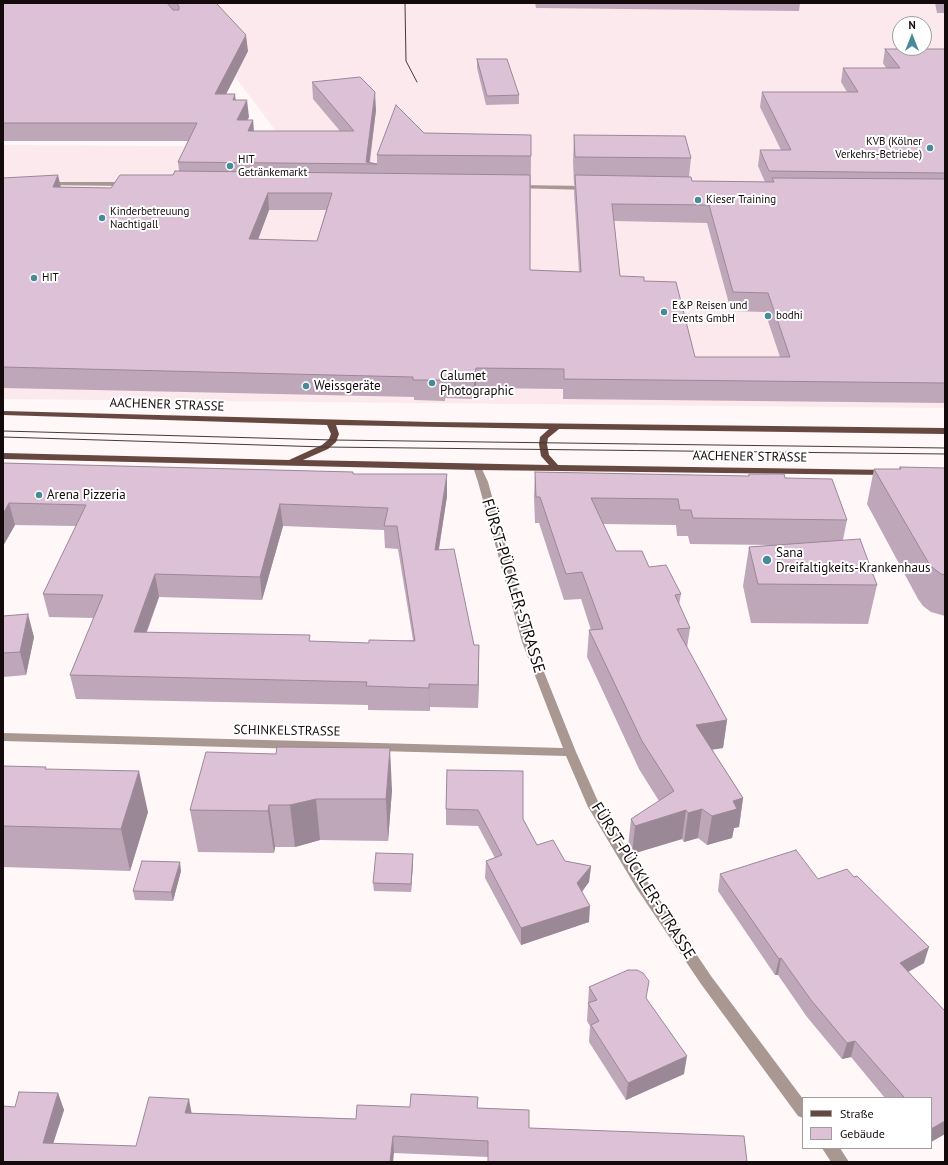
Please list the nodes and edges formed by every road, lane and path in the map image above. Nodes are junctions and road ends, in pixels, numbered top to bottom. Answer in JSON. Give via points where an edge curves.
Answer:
{"nodes":[{"id":1,"x":135,"y":184,"type":"edge"},
{"id":2,"x":37,"y":185,"type":"edge"},
{"id":3,"x":511,"y":187,"type":"edge"},
{"id":4,"x":597,"y":188,"type":"edge"},
{"id":5,"x":3,"y":413,"type":"edge"},
{"id":6,"x":331,"y":423,"type":"junction"},
{"id":7,"x":556,"y":427,"type":"junction"},
{"id":8,"x":945,"y":431,"type":"edge"},
{"id":9,"x":3,"y":456,"type":"edge"},
{"id":10,"x":291,"y":463,"type":"junction"},
{"id":11,"x":477,"y":467,"type":"junction"},
{"id":12,"x":555,"y":467,"type":"junction"},
{"id":13,"x":897,"y":472,"type":"edge"},
{"id":14,"x":3,"y":738,"type":"edge"},
{"id":15,"x":570,"y":752,"type":"junction"},
{"id":16,"x":802,"y":1110,"type":"edge"},
{"id":17,"x":831,"y":1149,"type":"edge"},
{"id":18,"x":841,"y":1162,"type":"edge"}],
"edges":[{"from":1,"to":2,"type":"street"},
{"from":3,"to":4,"type":"street"},
{"from":5,"to":6,"type":"main road","name":"AACHENER STRASSE"},
{"from":6,"to":7,"type":"main road","name":"AACHENER STRASSE"},
{"from":6,"to":10,"type":"main road","name":"AACHENER STRASSE","via":[[335,434],[333,440]]},
{"from":7,"to":8,"type":"main road","name":"AACHENER STRASSE"},
{"from":7,"to":12,"type":"main road","via":[[544,437],[543,444],[545,456]]},
{"from":9,"to":10,"type":"main road","name":"AACHENER STRASSE"},
{"from":10,"to":11,"type":"main road","name":"AACHENER STRASSE"},
{"from":11,"to":12,"type":"main road","name":"AACHENER STRASSE"},
{"from":11,"to":15,"type":"street","name":"FÜRST-PÜCKLER-STRASSE","via":[[527,642]]},
{"from":12,"to":13,"type":"main road","name":"AACHENER STRASSE"},
{"from":14,"to":15,"type":"street","name":"SCHINKELSTRASSE"},
{"from":15,"to":16,"type":"street","name":"FÜRST-PÜCKLER-STRASSE","via":[[594,807],[642,886],[706,980]]},
{"from":17,"to":18,"type":"street"}]}
